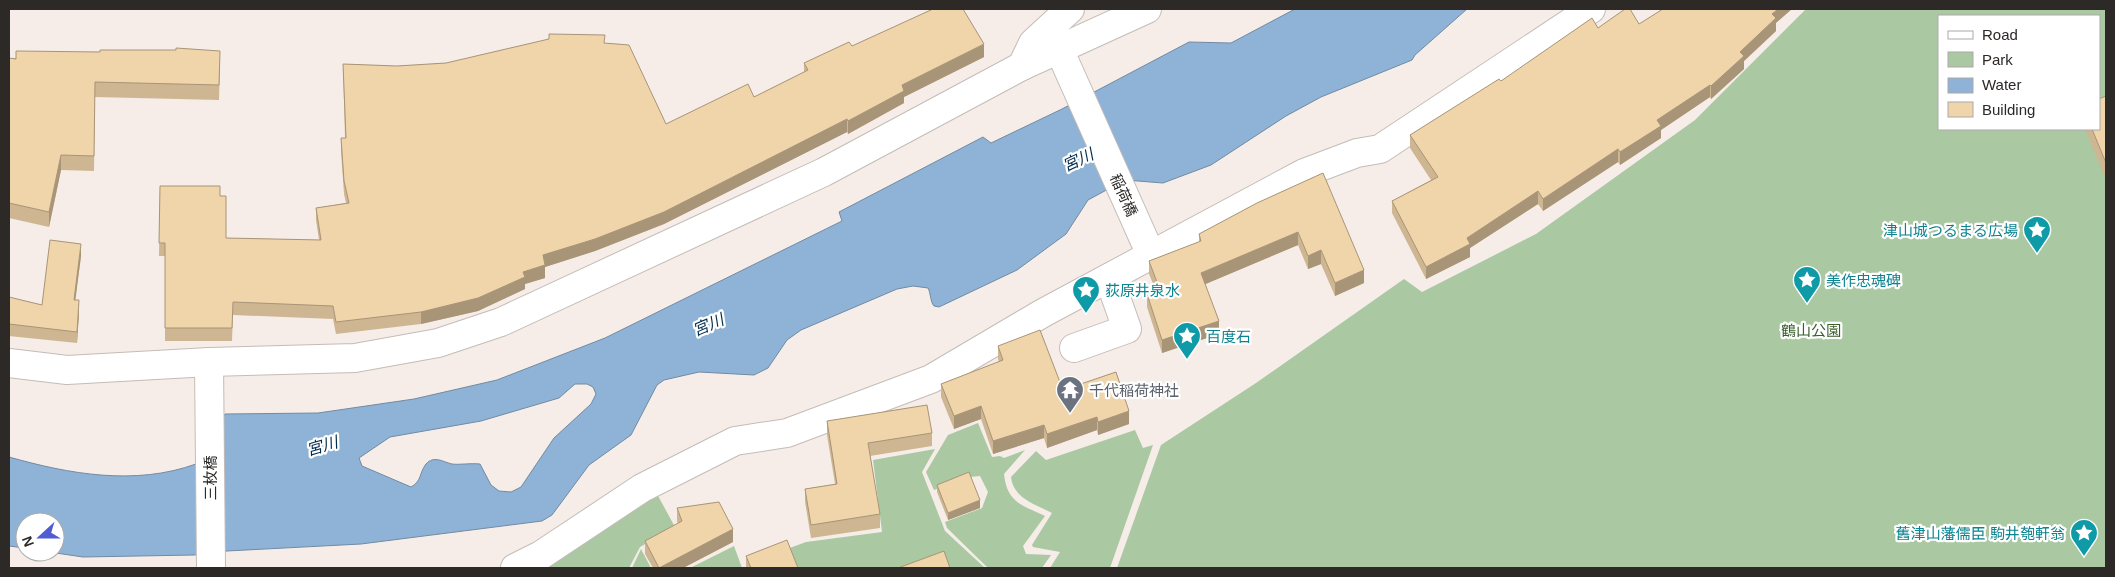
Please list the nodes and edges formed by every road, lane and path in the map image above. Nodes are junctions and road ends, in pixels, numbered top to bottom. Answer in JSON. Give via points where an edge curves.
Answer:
{"nodes":[{"id":1,"x":1070,"y":9,"type":"edge"},
{"id":2,"x":1147,"y":9,"type":"edge"},
{"id":3,"x":1591,"y":9,"type":"edge"},
{"id":4,"x":1061,"y":54,"type":"junction"},
{"id":5,"x":1022,"y":66,"type":"junction"},
{"id":6,"x":1150,"y":252,"type":"junction"},
{"id":7,"x":1109,"y":278,"type":"junction"},
{"id":8,"x":1074,"y":348,"type":"dead end"},
{"id":9,"x":209,"y":362,"type":"junction"},
{"id":10,"x":9,"y":363,"type":"edge"},
{"id":11,"x":211,"y":568,"type":"edge"},
{"id":12,"x":515,"y":568,"type":"edge"}],
"edges":[{"from":1,"to":5,"type":"street","via":[[1033,43]]},
{"from":2,"to":4,"type":"street"},
{"from":3,"to":6,"type":"street","via":[[1380,150],[1357,153],[1304,173]]},
{"from":4,"to":5,"type":"street"},
{"from":4,"to":6,"type":"street","name":"稲荷橋"},
{"from":5,"to":9,"type":"street","via":[[824,172],[502,322],[438,343],[355,358]]},
{"from":6,"to":7,"type":"street"},
{"from":7,"to":8,"type":"street","via":[[1127,329]]},
{"from":7,"to":12,"type":"street","via":[[931,379],[787,433],[736,442],[642,488],[541,555]]},
{"from":9,"to":10,"type":"street","via":[[67,370]]},
{"from":9,"to":11,"type":"street","name":"三枚橋"}]}
